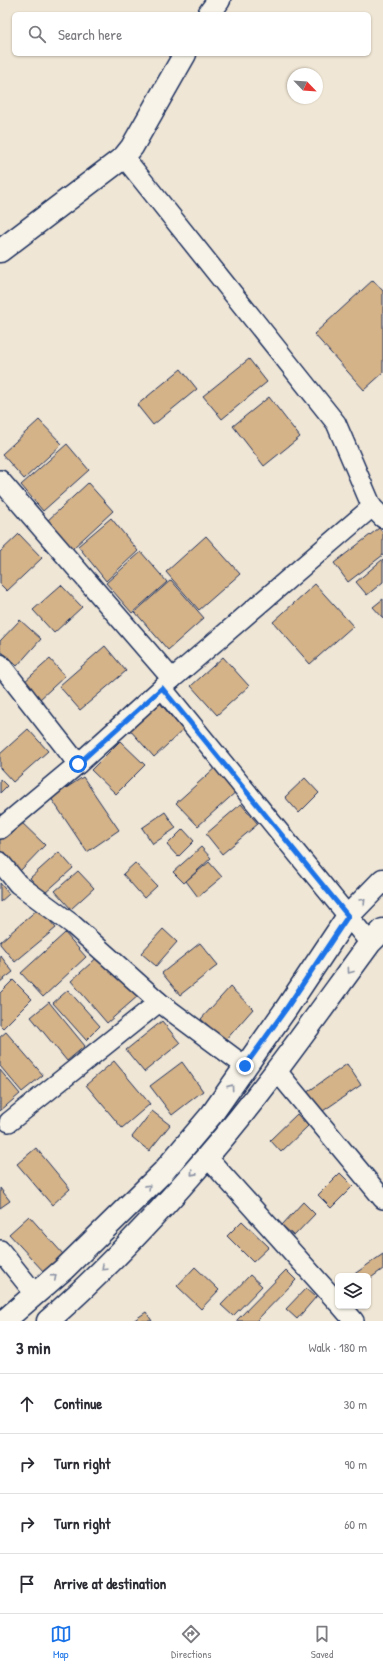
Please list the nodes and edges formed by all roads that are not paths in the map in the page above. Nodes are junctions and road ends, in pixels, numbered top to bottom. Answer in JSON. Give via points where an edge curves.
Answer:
{"nodes":[{"id":1,"x":219,"y":0,"type":"edge"},
{"id":2,"x":210,"y":12,"type":"edge"},
{"id":3,"x":185,"y":56,"type":"edge"},
{"id":4,"x":124,"y":157,"type":"junction"},
{"id":5,"x":0,"y":251,"type":"edge"},
{"id":6,"x":0,"y":480,"type":"edge"},
{"id":7,"x":378,"y":513,"type":"edge"},
{"id":8,"x":0,"y":664,"type":"edge"},
{"id":9,"x":167,"y":683,"type":"junction"},
{"id":10,"x":78,"y":764,"type":"junction"},
{"id":11,"x":0,"y":829,"type":"edge"},
{"id":12,"x":0,"y":862,"type":"edge"},
{"id":13,"x":383,"y":880,"type":"edge"},
{"id":14,"x":348,"y":916,"type":"junction"},
{"id":15,"x":377,"y":936,"type":"edge"},
{"id":16,"x":159,"y":1002,"type":"junction"},
{"id":17,"x":245,"y":1066,"type":"junction"},
{"id":18,"x":276,"y":1070,"type":"junction"},
{"id":19,"x":10,"y":1122,"type":"dead end"},
{"id":20,"x":207,"y":1157,"type":"junction"},
{"id":21,"x":383,"y":1200,"type":"edge"},
{"id":22,"x":0,"y":1250,"type":"edge"},
{"id":23,"x":35,"y":1294,"type":"junction"},
{"id":24,"x":335,"y":1300,"type":"edge"},
{"id":25,"x":344,"y":1309,"type":"edge"},
{"id":26,"x":55,"y":1319,"type":"edge"},
{"id":27,"x":4,"y":1321,"type":"edge"},
{"id":28,"x":354,"y":1321,"type":"edge"}],
"edges":[{"from":1,"to":2,"type":"main road"},
{"from":3,"to":4,"type":"main road"},
{"from":4,"to":5,"type":"main road"},
{"from":4,"to":7,"type":"street","via":[[336,424]]},
{"from":6,"to":9,"type":"street"},
{"from":7,"to":9,"type":"street"},
{"from":8,"to":10,"type":"street"},
{"from":9,"to":10,"type":"street"},
{"from":9,"to":14,"type":"street"},
{"from":10,"to":11,"type":"street"},
{"from":12,"to":16,"type":"street","via":[[18,884],[72,924]]},
{"from":14,"to":13,"type":"main road","one_way":true},
{"from":14,"to":15,"type":"street"},
{"from":14,"to":17,"type":"main road"},
{"from":15,"to":18,"type":"main road","one_way":true},
{"from":16,"to":17,"type":"street"},
{"from":16,"to":19,"type":"street"},
{"from":23,"to":17,"type":"main road","one_way":true,"via":[[163,1172],[212,1114]]},
{"from":18,"to":20,"type":"main road"},
{"from":18,"to":21,"type":"street"},
{"from":20,"to":24,"type":"street"},
{"from":20,"to":26,"type":"main road","one_way":true,"via":[[132,1241]]},
{"from":22,"to":23,"type":"street"},
{"from":23,"to":27,"type":"main road"},
{"from":25,"to":28,"type":"street"}]}
